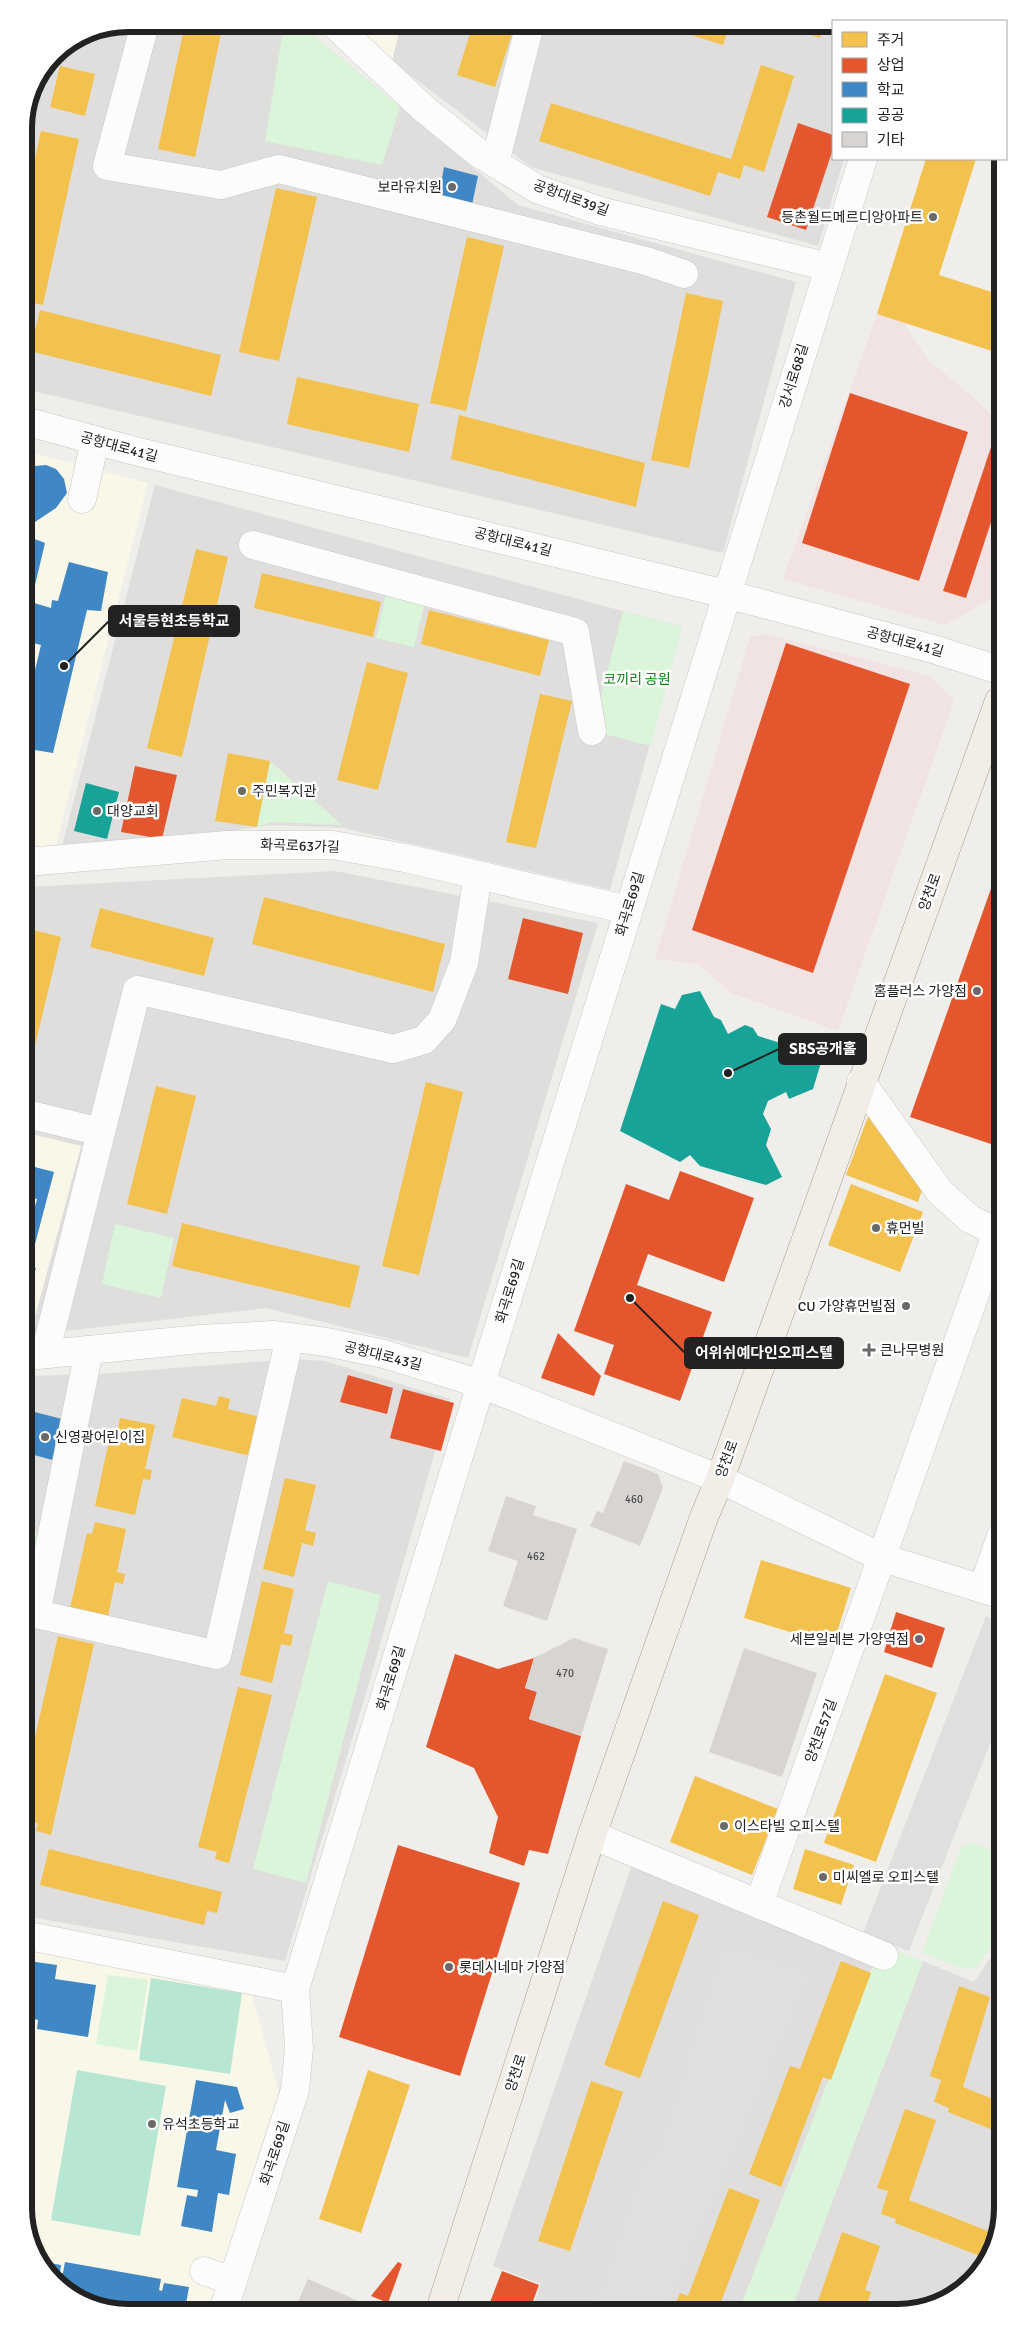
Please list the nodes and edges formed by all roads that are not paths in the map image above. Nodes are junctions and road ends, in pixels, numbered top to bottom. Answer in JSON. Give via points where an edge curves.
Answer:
{"nodes":[{"id":1,"x":143,"y":33,"type":"edge"},
{"id":2,"x":344,"y":33,"type":"edge"},
{"id":3,"x":528,"y":33,"type":"edge"},
{"id":4,"x":863,"y":160,"type":"edge"},
{"id":5,"x":495,"y":163,"type":"junction"},
{"id":6,"x":829,"y":267,"type":"junction"},
{"id":7,"x":684,"y":274,"type":"dead end"},
{"id":8,"x":33,"y":423,"type":"edge"},
{"id":9,"x":95,"y":440,"type":"junction"},
{"id":10,"x":82,"y":499,"type":"dead end"},
{"id":11,"x":253,"y":545,"type":"dead end"},
{"id":12,"x":726,"y":594,"type":"junction"},
{"id":13,"x":994,"y":668,"type":"edge"},
{"id":14,"x":994,"y":715,"type":"edge"},
{"id":15,"x":592,"y":731,"type":"dead end"},
{"id":16,"x":33,"y":861,"type":"edge"},
{"id":17,"x":478,"y":875,"type":"junction"},
{"id":18,"x":628,"y":910,"type":"junction"},
{"id":19,"x":861,"y":1082,"type":"junction"},
{"id":20,"x":33,"y":1116,"type":"edge"},
{"id":21,"x":101,"y":1132,"type":"junction"},
{"id":22,"x":994,"y":1231,"type":"edge"},
{"id":23,"x":994,"y":1247,"type":"edge"},
{"id":24,"x":290,"y":1337,"type":"junction"},
{"id":25,"x":89,"y":1350,"type":"junction"},
{"id":26,"x":36,"y":1355,"type":"edge"},
{"id":27,"x":481,"y":1384,"type":"junction"},
{"id":28,"x":720,"y":1479,"type":"junction"},
{"id":29,"x":883,"y":1558,"type":"junction"},
{"id":30,"x":992,"y":1591,"type":"edge"},
{"id":31,"x":32,"y":1612,"type":"edge"},
{"id":32,"x":32,"y":1613,"type":"edge"},
{"id":33,"x":592,"y":1835,"type":"junction"},
{"id":34,"x":759,"y":1904,"type":"junction"},
{"id":35,"x":32,"y":1937,"type":"edge"},
{"id":36,"x":884,"y":1956,"type":"dead end"},
{"id":37,"x":296,"y":1989,"type":"junction"},
{"id":38,"x":204,"y":2271,"type":"dead end"},
{"id":39,"x":233,"y":2281,"type":"junction"},
{"id":40,"x":226,"y":2303,"type":"edge"},
{"id":41,"x":442,"y":2303,"type":"edge"}],
"edges":[{"from":1,"to":7,"type":"street","via":[[107,166],[221,186],[279,169],[646,261]]},
{"from":2,"to":5,"type":"street","name":"공항대로39길","via":[[423,108]]},
{"from":3,"to":5,"type":"street"},
{"from":4,"to":6,"type":"street","name":"강서로68길"},
{"from":5,"to":6,"type":"street","name":"공항대로39길","via":[[537,189],[600,211]]},
{"from":6,"to":12,"type":"street","name":"강서로68길"},
{"from":8,"to":9,"type":"street","name":"공항대로41길"},
{"from":9,"to":10,"type":"street"},
{"from":9,"to":12,"type":"street","name":"공항대로41길"},
{"from":11,"to":15,"type":"street","via":[[575,632]]},
{"from":12,"to":13,"type":"street","name":"공항대로41길"},
{"from":12,"to":18,"type":"street","name":"화곡로69길"},
{"from":14,"to":19,"type":"main road","name":"양천로"},
{"from":16,"to":17,"type":"street","name":"화곡로63가길","via":[[227,845],[333,844]]},
{"from":17,"to":18,"type":"street","name":"화곡로63가길"},
{"from":17,"to":21,"type":"street","via":[[464,962],[442,1020],[424,1040],[393,1049],[136,990]]},
{"from":18,"to":27,"type":"street","name":"화곡로69길"},
{"from":19,"to":22,"type":"street","via":[[940,1192],[970,1219]]},
{"from":19,"to":28,"type":"main road","name":"양천로"},
{"from":20,"to":21,"type":"street"},
{"from":21,"to":26,"type":"street"},
{"from":23,"to":29,"type":"street","name":"양천로57길"},
{"from":24,"to":25,"type":"street","name":"공항대로43길","via":[[201,1339]]},
{"from":24,"to":27,"type":"street","name":"공항대로43길","via":[[384,1354]]},
{"from":24,"to":32,"type":"street","via":[[217,1654]]},
{"from":25,"to":26,"type":"street","name":"공항대로43길"},
{"from":25,"to":31,"type":"street"},
{"from":27,"to":28,"type":"street","name":"공항대로43길"},
{"from":27,"to":37,"type":"street","name":"화곡로69길"},
{"from":28,"to":29,"type":"street"},
{"from":28,"to":33,"type":"main road","name":"양천로"},
{"from":29,"to":30,"type":"street"},
{"from":29,"to":34,"type":"street","name":"양천로57길"},
{"from":33,"to":34,"type":"street"},
{"from":33,"to":41,"type":"main road","name":"양천로"},
{"from":34,"to":36,"type":"street"},
{"from":35,"to":37,"type":"street"},
{"from":37,"to":39,"type":"street","name":"화곡로69길","via":[[299,2048],[296,2090]]},
{"from":38,"to":39,"type":"street"},
{"from":39,"to":40,"type":"street","name":"화곡로69길"}]}
